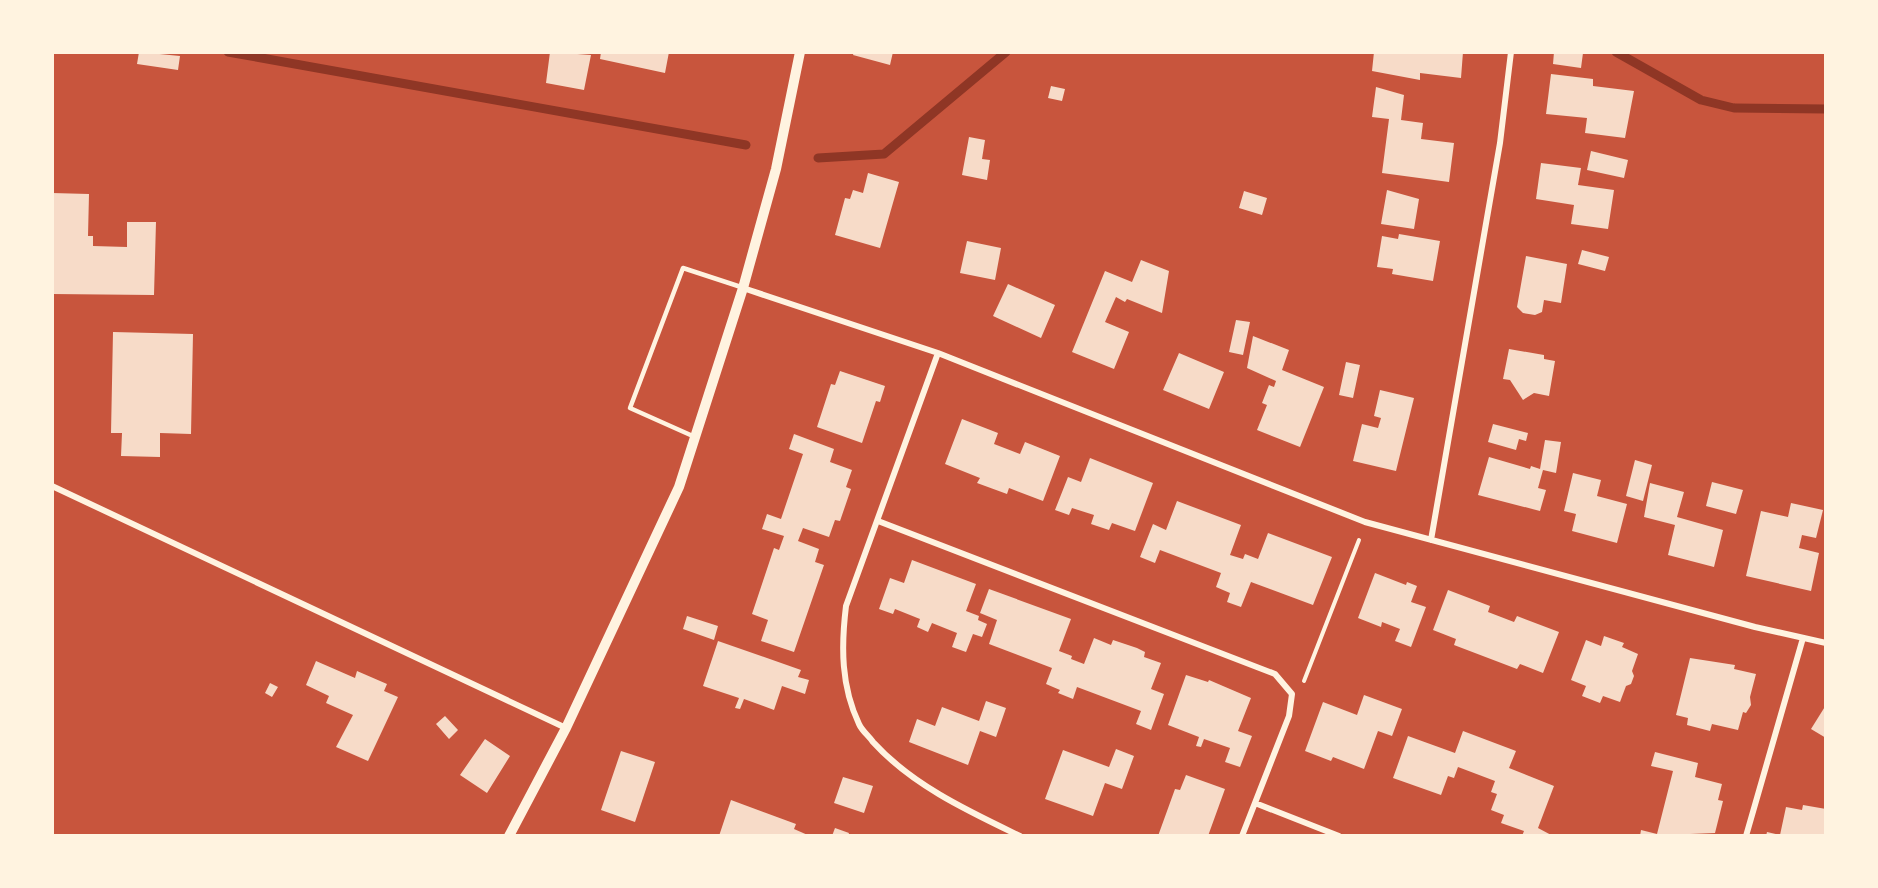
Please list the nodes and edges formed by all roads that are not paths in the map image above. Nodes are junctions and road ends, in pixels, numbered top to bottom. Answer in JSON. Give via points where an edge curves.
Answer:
{"nodes":[{"id":1,"x":800,"y":52,"type":"edge"},
{"id":2,"x":1511,"y":52,"type":"edge"},
{"id":3,"x":743,"y":288,"type":"junction"},
{"id":4,"x":938,"y":354,"type":"junction"},
{"id":5,"x":697,"y":438,"type":"junction"},
{"id":6,"x":52,"y":486,"type":"edge"},
{"id":7,"x":878,"y":521,"type":"junction"},
{"id":8,"x":1431,"y":540,"type":"junction"},
{"id":9,"x":1803,"y":638,"type":"junction"},
{"id":10,"x":1826,"y":643,"type":"edge"},
{"id":11,"x":566,"y":729,"type":"junction"},
{"id":12,"x":1255,"y":803,"type":"junction"},
{"id":13,"x":509,"y":836,"type":"edge"},
{"id":14,"x":1020,"y":836,"type":"edge"},
{"id":15,"x":1242,"y":836,"type":"edge"},
{"id":16,"x":1339,"y":836,"type":"edge"},
{"id":17,"x":1746,"y":836,"type":"edge"}],
"edges":[{"from":1,"to":3,"type":"street","via":[[776,169]]},
{"from":2,"to":8,"type":"street","via":[[1500,143]]},
{"from":3,"to":4,"type":"street"},
{"from":3,"to":5,"type":"street"},
{"from":3,"to":5,"type":"lane","via":[[684,268],[630,408]]},
{"from":4,"to":7,"type":"street"},
{"from":4,"to":8,"type":"street","via":[[1365,522]]},
{"from":5,"to":11,"type":"street","via":[[679,487]]},
{"from":6,"to":11,"type":"street"},
{"from":7,"to":12,"type":"street","via":[[1275,674],[1292,694],[1290,716]]},
{"from":7,"to":14,"type":"street","via":[[846,606],[842,642],[844,680],[859,726],[893,763],[965,809]]},
{"from":8,"to":9,"type":"street"},
{"from":9,"to":10,"type":"street"},
{"from":9,"to":17,"type":"street"},
{"from":11,"to":13,"type":"street"},
{"from":12,"to":15,"type":"street"},
{"from":12,"to":16,"type":"street"}]}
